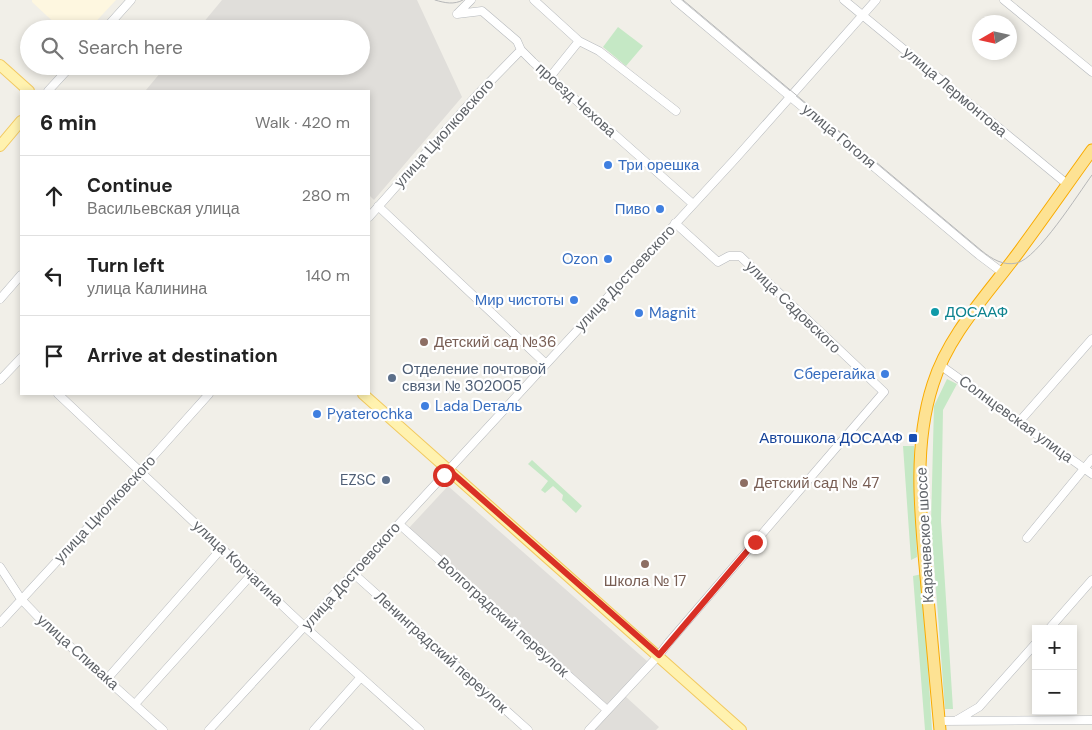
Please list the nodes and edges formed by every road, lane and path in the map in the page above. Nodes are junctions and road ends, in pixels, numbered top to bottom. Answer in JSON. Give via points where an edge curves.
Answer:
{"nodes":[{"id":1,"x":131,"y":0,"type":"edge"},
{"id":2,"x":472,"y":0,"type":"edge"},
{"id":3,"x":534,"y":0,"type":"edge"},
{"id":4,"x":675,"y":0,"type":"edge"},
{"id":5,"x":844,"y":0,"type":"edge"},
{"id":6,"x":876,"y":0,"type":"edge"},
{"id":7,"x":1004,"y":0,"type":"edge"},
{"id":8,"x":863,"y":16,"type":"junction"},
{"id":9,"x":113,"y":20,"type":"edge"},
{"id":10,"x":579,"y":41,"type":"junction"},
{"id":11,"x":521,"y":50,"type":"junction"},
{"id":12,"x":0,"y":65,"type":"edge"},
{"id":13,"x":1092,"y":72,"type":"edge"},
{"id":14,"x":62,"y":75,"type":"edge"},
{"id":15,"x":550,"y":77,"type":"junction"},
{"id":16,"x":27,"y":90,"type":"edge"},
{"id":17,"x":49,"y":90,"type":"edge"},
{"id":18,"x":792,"y":96,"type":"junction"},
{"id":19,"x":676,"y":111,"type":"dead end"},
{"id":20,"x":20,"y":122,"type":"edge"},
{"id":21,"x":0,"y":146,"type":"edge"},
{"id":22,"x":1092,"y":151,"type":"edge"},
{"id":23,"x":1067,"y":184,"type":"junction"},
{"id":24,"x":693,"y":204,"type":"junction"},
{"id":25,"x":378,"y":206,"type":"junction"},
{"id":26,"x":370,"y":215,"type":"edge"},
{"id":27,"x":676,"y":224,"type":"junction"},
{"id":28,"x":1003,"y":273,"type":"junction"},
{"id":29,"x":20,"y":276,"type":"edge"},
{"id":30,"x":0,"y":299,"type":"edge"},
{"id":31,"x":1092,"y":339,"type":"edge"},
{"id":32,"x":20,"y":360,"type":"edge"},
{"id":33,"x":545,"y":363,"type":"junction"},
{"id":34,"x":940,"y":365,"type":"junction"},
{"id":35,"x":0,"y":380,"type":"edge"},
{"id":36,"x":59,"y":395,"type":"edge"},
{"id":37,"x":207,"y":395,"type":"edge"},
{"id":38,"x":364,"y":395,"type":"edge"},
{"id":39,"x":1019,"y":422,"type":"junction"},
{"id":40,"x":1092,"y":459,"type":"edge"},
{"id":41,"x":1084,"y":468,"type":"junction"},
{"id":42,"x":141,"y":470,"type":"junction"},
{"id":43,"x":449,"y":470,"type":"junction"},
{"id":44,"x":1092,"y":474,"type":"edge"},
{"id":45,"x":399,"y":524,"type":"junction"},
{"id":46,"x":1027,"y":538,"type":"dead end"},
{"id":47,"x":222,"y":548,"type":"junction"},
{"id":48,"x":0,"y":567,"type":"edge"},
{"id":49,"x":252,"y":574,"type":"junction"},
{"id":50,"x":354,"y":574,"type":"junction"},
{"id":51,"x":3,"y":578,"type":"edge"},
{"id":52,"x":1092,"y":580,"type":"edge"},
{"id":53,"x":21,"y":599,"type":"junction"},
{"id":54,"x":0,"y":623,"type":"edge"},
{"id":55,"x":1053,"y":625,"type":"edge"},
{"id":56,"x":306,"y":627,"type":"junction"},
{"id":57,"x":1032,"y":647,"type":"edge"},
{"id":58,"x":659,"y":655,"type":"junction"},
{"id":59,"x":361,"y":678,"type":"junction"},
{"id":60,"x":107,"y":679,"type":"junction"},
{"id":61,"x":135,"y":704,"type":"junction"},
{"id":62,"x":608,"y":710,"type":"junction"},
{"id":63,"x":1092,"y":720,"type":"edge"},
{"id":64,"x":956,"y":721,"type":"junction"},
{"id":65,"x":412,"y":723,"type":"junction"},
{"id":66,"x":940,"y":726,"type":"edge"},
{"id":67,"x":163,"y":730,"type":"edge"},
{"id":68,"x":209,"y":730,"type":"edge"},
{"id":69,"x":314,"y":730,"type":"edge"},
{"id":70,"x":405,"y":730,"type":"edge"},
{"id":71,"x":420,"y":730,"type":"edge"},
{"id":72,"x":528,"y":730,"type":"edge"},
{"id":73,"x":589,"y":730,"type":"edge"},
{"id":74,"x":741,"y":730,"type":"edge"}],
"edges":[{"from":1,"to":9,"type":"street"},
{"from":2,"to":11,"type":"street","name":"проезд Чехова","via":[[457,14],[482,11],[517,41]]},
{"from":3,"to":10,"type":"street"},
{"from":4,"to":18,"type":"street","name":"улица Гоголя"},
{"from":5,"to":8,"type":"street","name":"улица Лермонтова"},
{"from":6,"to":8,"type":"street","name":"улица Достоевского"},
{"from":7,"to":13,"type":"street"},
{"from":8,"to":18,"type":"street","name":"улица Достоевского"},
{"from":8,"to":23,"type":"street","name":"улица Лермонтова"},
{"from":10,"to":15,"type":"street"},
{"from":10,"to":19,"type":"street","via":[[599,51]]},
{"from":11,"to":15,"type":"street","name":"проезд Чехова"},
{"from":11,"to":25,"type":"street","name":"улица Циолковского"},
{"from":12,"to":16,"type":"main road"},
{"from":14,"to":17,"type":"street"},
{"from":15,"to":24,"type":"street","name":"проезд Чехова"},
{"from":18,"to":24,"type":"street","name":"улица Достоевского"},
{"from":18,"to":28,"type":"street","name":"улица Гоголя"},
{"from":20,"to":21,"type":"main road"},
{"from":22,"to":23,"type":"highway","name":"Карачевское шоссе"},
{"from":23,"to":28,"type":"highway","name":"Карачевское шоссе"},
{"from":24,"to":27,"type":"street","name":"улица Достоевского"},
{"from":25,"to":26,"type":"street","name":"улица Циолковского"},
{"from":25,"to":33,"type":"street"},
{"from":27,"to":33,"type":"street","name":"улица Достоевского"},
{"from":27,"to":58,"type":"street","name":"улица Садовского","via":[[718,262],[729,256],[740,256],[884,392]]},
{"from":28,"to":34,"type":"highway","name":"Карачевское шоссе","via":[[960,330]]},
{"from":29,"to":30,"type":"street"},
{"from":31,"to":39,"type":"street"},
{"from":32,"to":35,"type":"street"},
{"from":33,"to":43,"type":"street","name":"улица Достоевского"},
{"from":34,"to":39,"type":"street","name":"Солнцевская улица"},
{"from":34,"to":66,"type":"highway","name":"Карачевское шоссе","via":[[925,423],[920,488]]},
{"from":36,"to":42,"type":"street","name":"улица Корчагина"},
{"from":37,"to":42,"type":"street","name":"улица Циолковского"},
{"from":38,"to":43,"type":"main road"},
{"from":39,"to":41,"type":"street","name":"Солнцевская улица"},
{"from":40,"to":41,"type":"street"},
{"from":41,"to":44,"type":"street","name":"Солнцевская улица"},
{"from":41,"to":46,"type":"street"},
{"from":42,"to":47,"type":"street","name":"улица Корчагина"},
{"from":42,"to":53,"type":"street","name":"улица Циолковского"},
{"from":43,"to":45,"type":"street","name":"улица Достоевского"},
{"from":43,"to":58,"type":"main road"},
{"from":45,"to":50,"type":"street","name":"улица Достоевского"},
{"from":45,"to":62,"type":"street","name":"Волгоградский переулок"},
{"from":47,"to":49,"type":"street","name":"улица Корчагина"},
{"from":47,"to":60,"type":"street"},
{"from":48,"to":51,"type":"street","name":"улица Спивака"},
{"from":49,"to":56,"type":"street","name":"улица Корчагина"},
{"from":49,"to":61,"type":"street"},
{"from":50,"to":56,"type":"street","name":"улица Достоевского"},
{"from":50,"to":72,"type":"street","name":"Ленинградский переулок"},
{"from":51,"to":53,"type":"street","name":"улица Спивака"},
{"from":52,"to":55,"type":"street"},
{"from":53,"to":54,"type":"street","name":"улица Циолковского"},
{"from":53,"to":60,"type":"street","name":"улица Спивака"},
{"from":56,"to":59,"type":"street","name":"улица Корчагина"},
{"from":56,"to":68,"type":"street","name":"улица Достоевского"},
{"from":57,"to":64,"type":"street","via":[[979,707]]},
{"from":58,"to":62,"type":"street"},
{"from":58,"to":74,"type":"main road"},
{"from":59,"to":65,"type":"street","name":"улица Корчагина"},
{"from":59,"to":69,"type":"street"},
{"from":60,"to":61,"type":"street","name":"улица Спивака"},
{"from":61,"to":67,"type":"street","name":"улица Спивака"},
{"from":62,"to":73,"type":"street"},
{"from":63,"to":64,"type":"street"},
{"from":64,"to":66,"type":"street"},
{"from":65,"to":70,"type":"street"},
{"from":65,"to":71,"type":"street","name":"улица Корчагина"}]}
